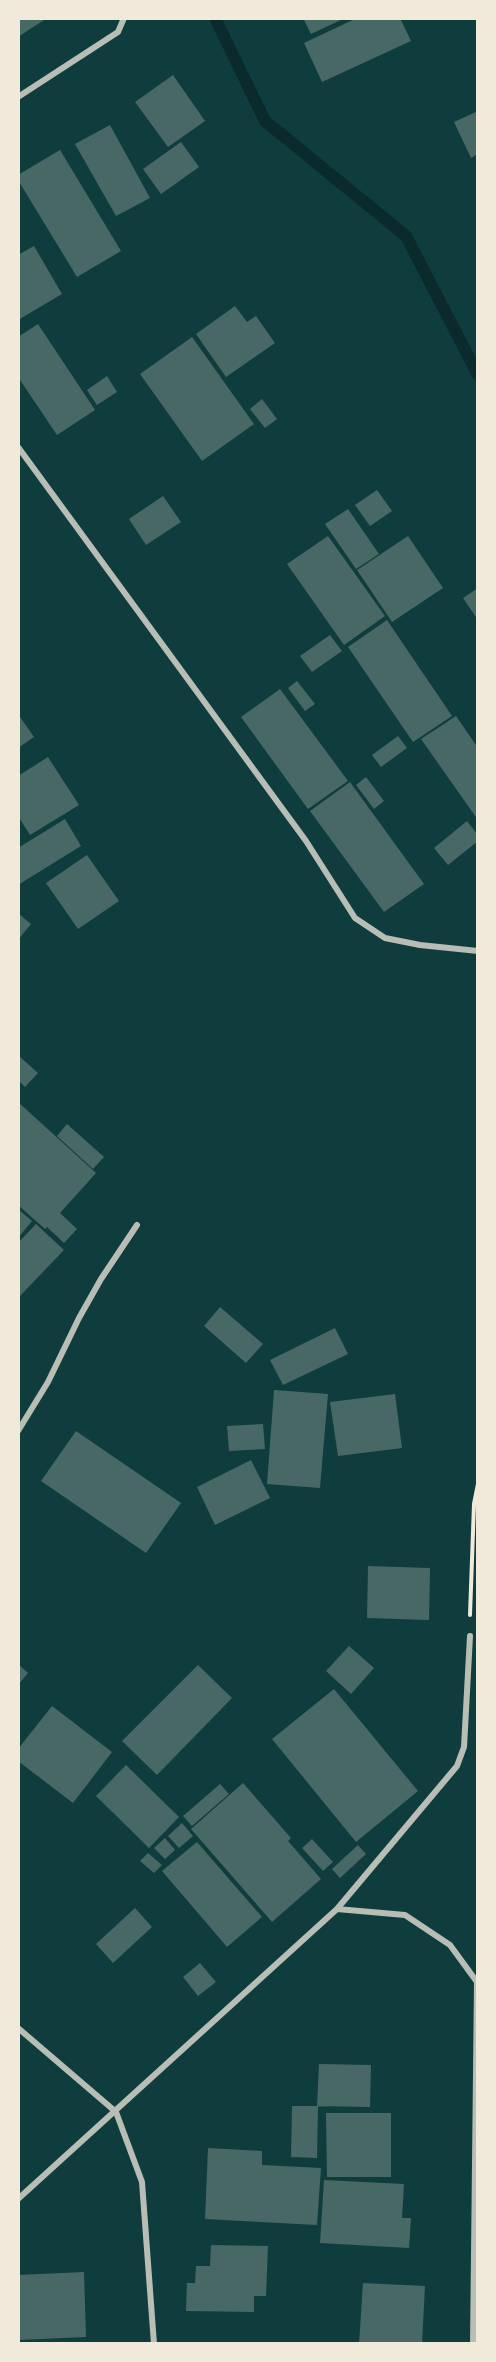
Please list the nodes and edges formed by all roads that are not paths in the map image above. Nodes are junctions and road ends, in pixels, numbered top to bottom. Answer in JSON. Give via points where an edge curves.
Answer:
{"nodes":[{"id":1,"x":124,"y":18,"type":"edge"},
{"id":2,"x":18,"y":97,"type":"edge"},
{"id":3,"x":18,"y":447,"type":"edge"},
{"id":4,"x":478,"y":951,"type":"edge"},
{"id":5,"x":137,"y":1225,"type":"dead end"},
{"id":6,"x":18,"y":1431,"type":"edge"},
{"id":7,"x":470,"y":1636,"type":"road end"},
{"id":8,"x":337,"y":1909,"type":"junction"},
{"id":9,"x":18,"y":2028,"type":"edge"},
{"id":10,"x":116,"y":2112,"type":"junction"},
{"id":11,"x":18,"y":2199,"type":"edge"},
{"id":12,"x":154,"y":2344,"type":"edge"},
{"id":13,"x":473,"y":2344,"type":"edge"}],
"edges":[{"from":1,"to":2,"type":"street","via":[[118,32]]},
{"from":3,"to":4,"type":"street","via":[[306,841],[355,918],[385,938]]},
{"from":5,"to":6,"type":"street","via":[[101,1279]]},
{"from":7,"to":8,"type":"street","via":[[462,1758]]},
{"from":8,"to":10,"type":"street"},
{"from":8,"to":13,"type":"street","via":[[405,1915],[450,1945],[477,1982]]},
{"from":9,"to":10,"type":"street"},
{"from":10,"to":11,"type":"street"},
{"from":10,"to":12,"type":"street","via":[[142,2182]]}]}
